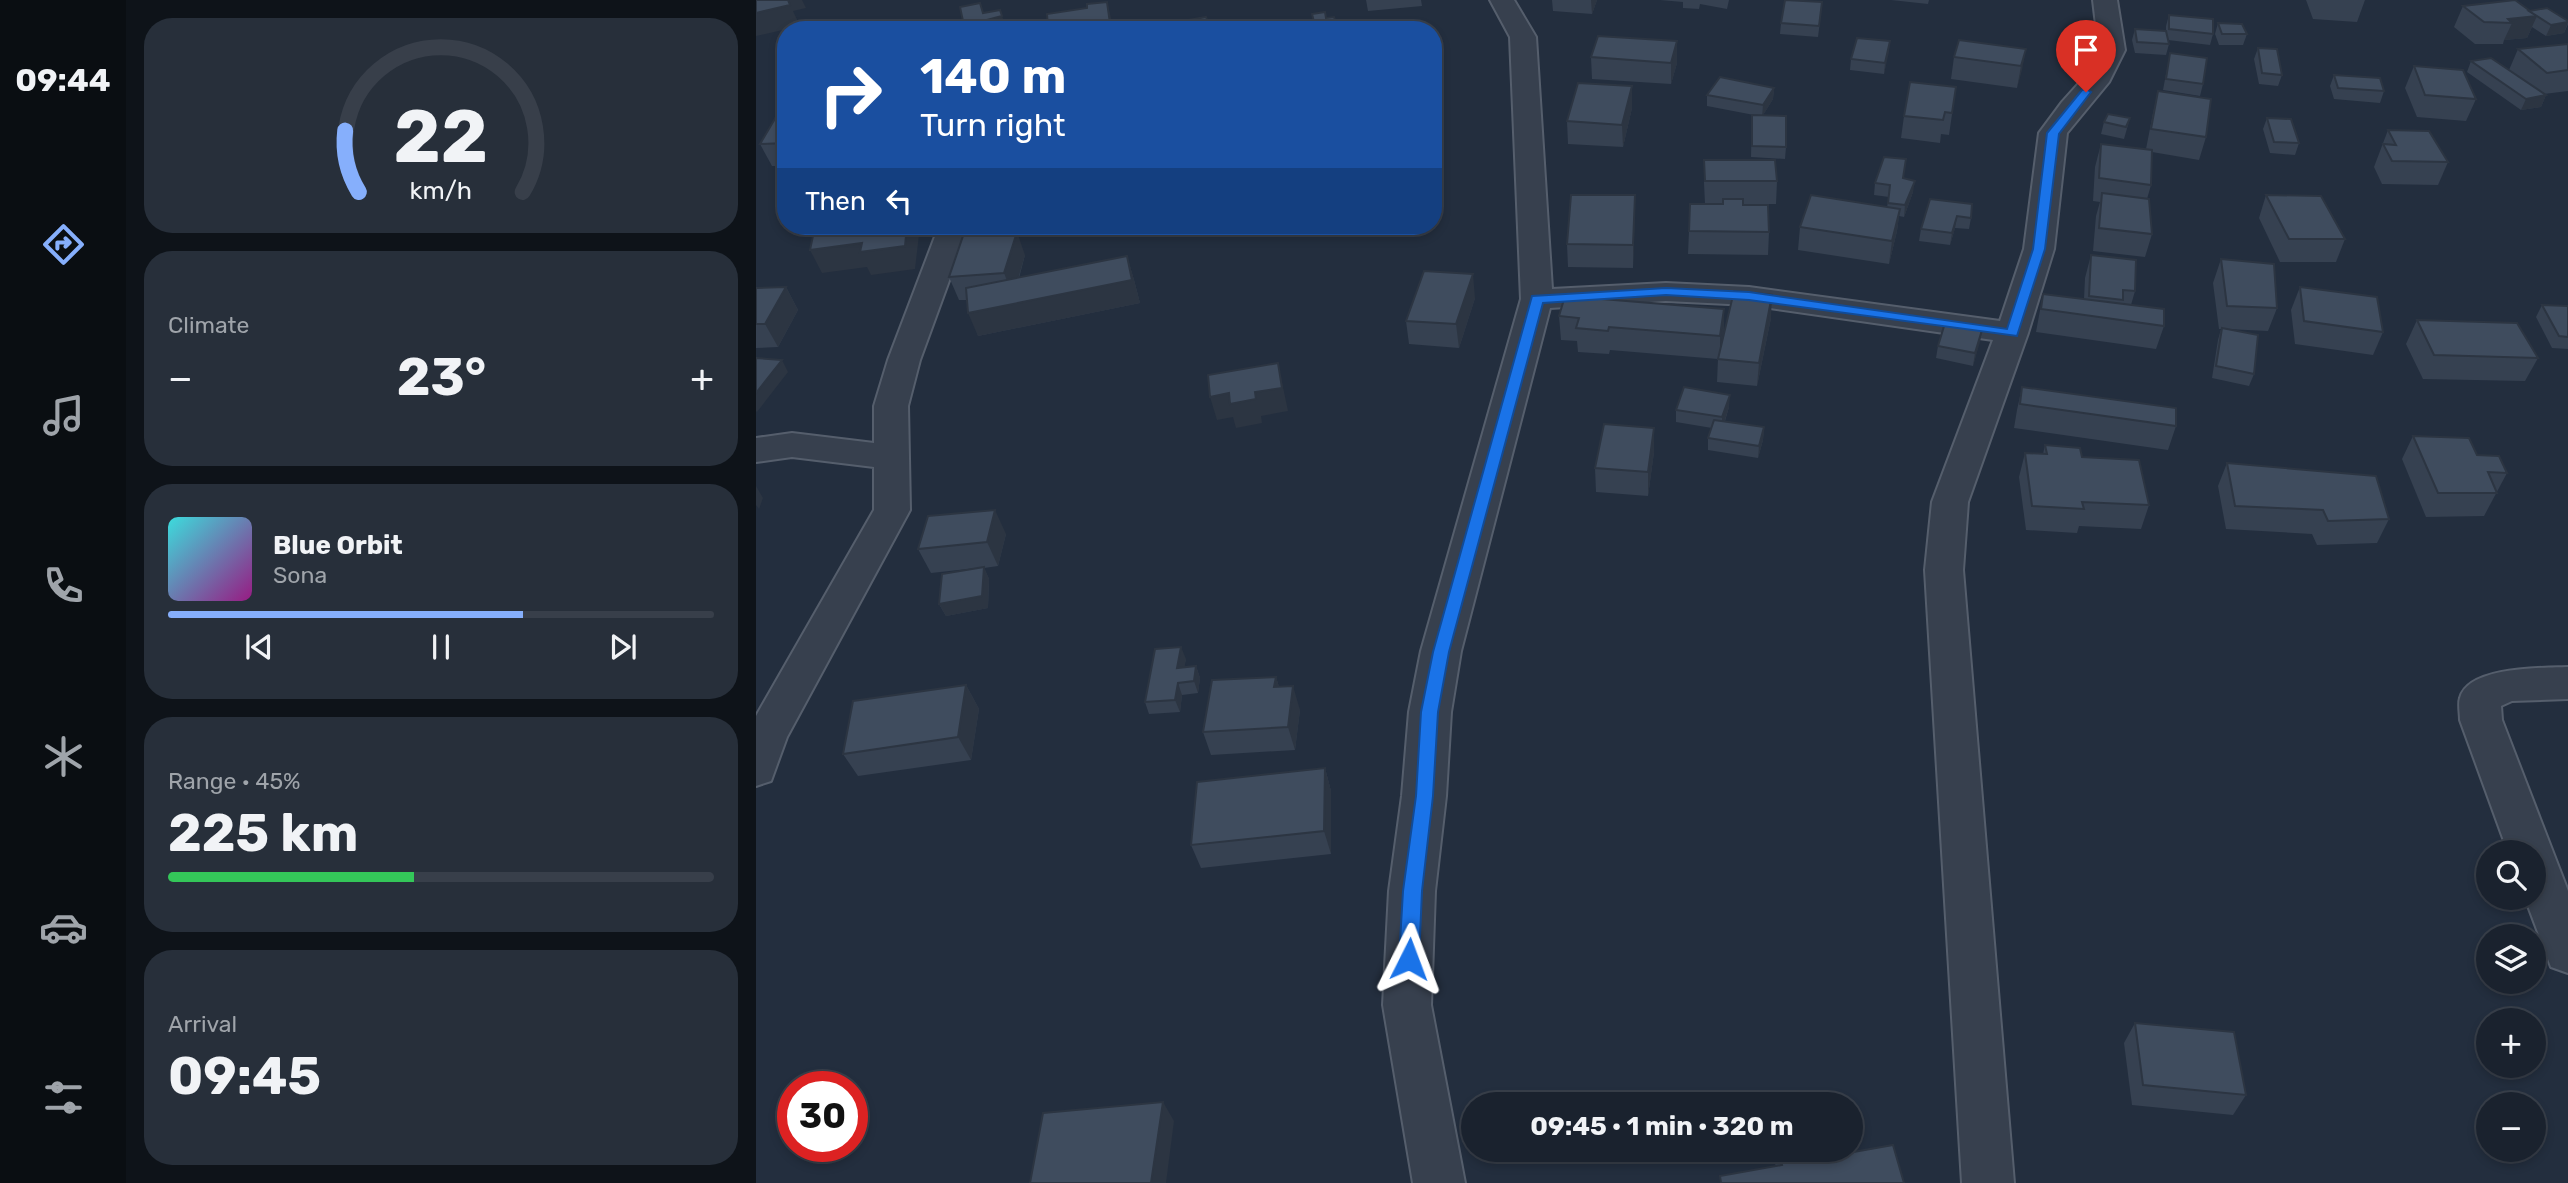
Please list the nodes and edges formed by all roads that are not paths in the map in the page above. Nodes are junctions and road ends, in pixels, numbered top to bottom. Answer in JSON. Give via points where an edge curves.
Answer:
{"nodes":[{"id":1,"x":1502,"y":0,"type":"edge"},
{"id":2,"x":2105,"y":0,"type":"edge"},
{"id":3,"x":951,"y":235,"type":"edge"},
{"id":4,"x":1537,"y":299,"type":"junction"},
{"id":5,"x":2012,"y":333,"type":"junction"},
{"id":6,"x":756,"y":450,"type":"edge"},
{"id":7,"x":892,"y":457,"type":"junction"},
{"id":8,"x":2568,"y":683,"type":"edge"},
{"id":9,"x":756,"y":769,"type":"edge"},
{"id":10,"x":2526,"y":840,"type":"edge"},
{"id":11,"x":2546,"y":894,"type":"edge"},
{"id":12,"x":2568,"y":952,"type":"edge"},
{"id":13,"x":1439,"y":1183,"type":"edge"},
{"id":14,"x":1988,"y":1183,"type":"edge"}],
"edges":[{"from":1,"to":4,"type":"street","via":[[1523,37]]},
{"from":2,"to":5,"type":"street","via":[[2112,50],[2100,76],[2053,133],[2039,249]]},
{"from":3,"to":7,"type":"street","via":[[891,406]]},
{"from":4,"to":5,"type":"street","via":[[1666,292],[1749,296]]},
{"from":4,"to":13,"type":"street","via":[[1441,652],[1430,712],[1412,891],[1407,1004]]},
{"from":5,"to":14,"type":"street","via":[[1950,502],[1944,570]]},
{"from":6,"to":7,"type":"street","via":[[792,445]]},
{"from":7,"to":9,"type":"street","via":[[892,510],[766,736]]},
{"from":8,"to":10,"type":"street","via":[[2507,685],[2480,698],[2481,720]]},
{"from":11,"to":12,"type":"street"}]}
